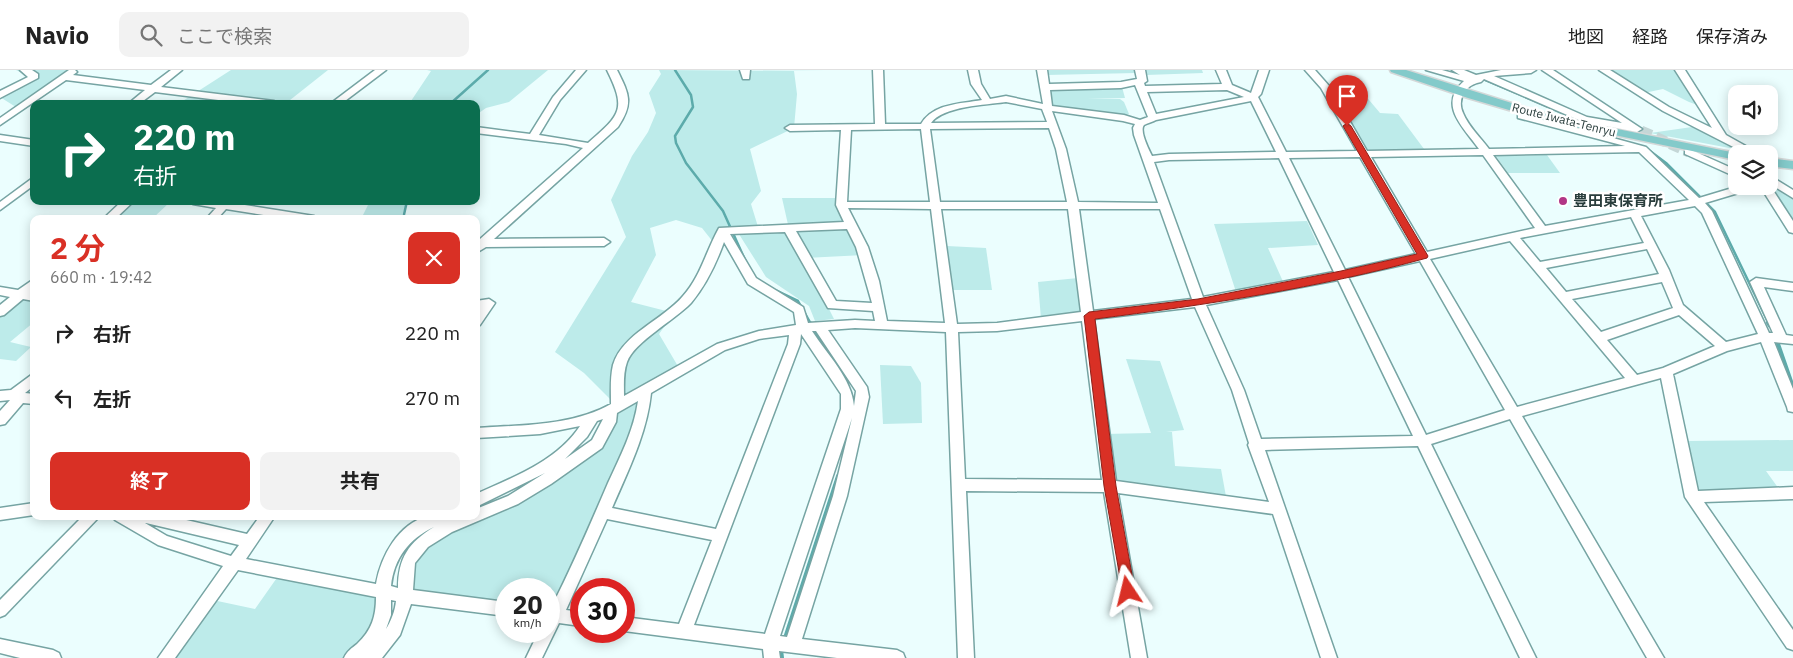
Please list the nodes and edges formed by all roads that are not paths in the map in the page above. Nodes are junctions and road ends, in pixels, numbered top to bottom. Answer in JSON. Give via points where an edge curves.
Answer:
{"nodes":[{"id":1,"x":26,"y":70,"type":"edge"},
{"id":2,"x":74,"y":70,"type":"edge"},
{"id":3,"x":177,"y":70,"type":"edge"},
{"id":4,"x":381,"y":70,"type":"edge"},
{"id":5,"x":582,"y":70,"type":"edge"},
{"id":6,"x":612,"y":70,"type":"edge"},
{"id":7,"x":878,"y":70,"type":"edge"},
{"id":8,"x":973,"y":70,"type":"edge"},
{"id":9,"x":1042,"y":70,"type":"edge"},
{"id":10,"x":1140,"y":70,"type":"edge"},
{"id":11,"x":1221,"y":70,"type":"edge"},
{"id":12,"x":1264,"y":70,"type":"edge"},
{"id":13,"x":1310,"y":70,"type":"edge"},
{"id":14,"x":1395,"y":70,"type":"edge"},
{"id":15,"x":1431,"y":70,"type":"edge"},
{"id":16,"x":1457,"y":70,"type":"edge"},
{"id":17,"x":1531,"y":70,"type":"edge"},
{"id":18,"x":1546,"y":70,"type":"edge"},
{"id":19,"x":1604,"y":70,"type":"edge"},
{"id":20,"x":1680,"y":70,"type":"edge"},
{"id":21,"x":1475,"y":76,"type":"edge"},
{"id":22,"x":64,"y":77,"type":"junction"},
{"id":23,"x":1140,"y":85,"type":"junction"},
{"id":24,"x":1045,"y":87,"type":"junction"},
{"id":25,"x":1228,"y":87,"type":"junction"},
{"id":26,"x":153,"y":88,"type":"junction"},
{"id":27,"x":1459,"y":92,"type":"junction"},
{"id":28,"x":0,"y":96,"type":"edge"},
{"id":29,"x":1253,"y":97,"type":"junction"},
{"id":30,"x":32,"y":100,"type":"edge"},
{"id":31,"x":138,"y":100,"type":"edge"},
{"id":32,"x":244,"y":100,"type":"edge"},
{"id":33,"x":340,"y":100,"type":"edge"},
{"id":34,"x":30,"y":101,"type":"edge"},
{"id":35,"x":987,"y":101,"type":"junction"},
{"id":36,"x":1538,"y":106,"type":"dead end"},
{"id":37,"x":1047,"y":107,"type":"junction"},
{"id":38,"x":19,"y":109,"type":"junction"},
{"id":39,"x":1521,"y":116,"type":"dead end"},
{"id":40,"x":1153,"y":118,"type":"junction"},
{"id":41,"x":0,"y":122,"type":"edge"},
{"id":42,"x":1140,"y":123,"type":"junction"},
{"id":43,"x":1052,"y":125,"type":"junction"},
{"id":44,"x":925,"y":126,"type":"junction"},
{"id":45,"x":846,"y":127,"type":"junction"},
{"id":46,"x":880,"y":127,"type":"junction"},
{"id":47,"x":790,"y":128,"type":"dead end"},
{"id":48,"x":480,"y":130,"type":"edge"},
{"id":49,"x":1722,"y":136,"type":"junction"},
{"id":50,"x":533,"y":137,"type":"junction"},
{"id":51,"x":0,"y":138,"type":"edge"},
{"id":52,"x":30,"y":141,"type":"edge"},
{"id":53,"x":1738,"y":145,"type":"edge"},
{"id":54,"x":590,"y":147,"type":"junction"},
{"id":55,"x":1642,"y":149,"type":"junction"},
{"id":56,"x":1486,"y":152,"type":"junction"},
{"id":57,"x":1689,"y":152,"type":"tunnel mouth"},
{"id":58,"x":1364,"y":154,"type":"junction"},
{"id":59,"x":1728,"y":154,"type":"edge"},
{"id":60,"x":1282,"y":156,"type":"junction"},
{"id":61,"x":1148,"y":160,"type":"junction"},
{"id":62,"x":1778,"y":163,"type":"edge"},
{"id":63,"x":1793,"y":165,"type":"edge"},
{"id":64,"x":1728,"y":170,"type":"edge"},
{"id":65,"x":30,"y":183,"type":"edge"},
{"id":66,"x":1778,"y":187,"type":"edge"},
{"id":67,"x":1728,"y":193,"type":"edge"},
{"id":68,"x":1776,"y":195,"type":"edge"},
{"id":69,"x":1793,"y":195,"type":"edge"},
{"id":70,"x":1698,"y":202,"type":"junction"},
{"id":71,"x":841,"y":204,"type":"junction"},
{"id":72,"x":124,"y":205,"type":"edge"},
{"id":73,"x":224,"y":205,"type":"edge"},
{"id":74,"x":237,"y":205,"type":"edge"},
{"id":75,"x":935,"y":205,"type":"junction"},
{"id":76,"x":0,"y":206,"type":"edge"},
{"id":77,"x":1073,"y":206,"type":"junction"},
{"id":78,"x":1164,"y":206,"type":"junction"},
{"id":79,"x":1635,"y":214,"type":"junction"},
{"id":80,"x":113,"y":215,"type":"edge"},
{"id":81,"x":215,"y":215,"type":"edge"},
{"id":82,"x":292,"y":215,"type":"edge"},
{"id":83,"x":850,"y":225,"type":"junction"},
{"id":84,"x":789,"y":229,"type":"junction"},
{"id":85,"x":1793,"y":229,"type":"edge"},
{"id":86,"x":1542,"y":230,"type":"junction"},
{"id":87,"x":723,"y":232,"type":"junction"},
{"id":88,"x":1512,"y":236,"type":"junction"},
{"id":89,"x":604,"y":242,"type":"dead end"},
{"id":90,"x":480,"y":243,"type":"edge"},
{"id":91,"x":480,"y":245,"type":"edge"},
{"id":92,"x":1651,"y":245,"type":"junction"},
{"id":93,"x":1423,"y":256,"type":"junction"},
{"id":94,"x":1537,"y":266,"type":"junction"},
{"id":95,"x":1341,"y":275,"type":"junction"},
{"id":96,"x":1666,"y":277,"type":"junction"},
{"id":97,"x":30,"y":286,"type":"edge"},
{"id":98,"x":1793,"y":287,"type":"edge"},
{"id":99,"x":0,"y":291,"type":"edge"},
{"id":100,"x":20,"y":295,"type":"junction"},
{"id":101,"x":30,"y":296,"type":"edge"},
{"id":102,"x":1564,"y":297,"type":"junction"},
{"id":103,"x":1198,"y":302,"type":"junction"},
{"id":104,"x":480,"y":305,"type":"edge"},
{"id":105,"x":878,"y":307,"type":"junction"},
{"id":106,"x":1681,"y":310,"type":"junction"},
{"id":107,"x":0,"y":312,"type":"edge"},
{"id":108,"x":480,"y":316,"type":"edge"},
{"id":109,"x":1089,"y":316,"type":"junction"},
{"id":110,"x":882,"y":324,"type":"junction"},
{"id":111,"x":819,"y":326,"type":"junction"},
{"id":112,"x":952,"y":328,"type":"junction"},
{"id":113,"x":799,"y":329,"type":"junction"},
{"id":114,"x":1765,"y":337,"type":"junction"},
{"id":115,"x":1598,"y":338,"type":"junction"},
{"id":116,"x":1787,"y":340,"type":"edge"},
{"id":117,"x":1724,"y":347,"type":"junction"},
{"id":118,"x":1666,"y":372,"type":"junction"},
{"id":119,"x":1635,"y":382,"type":"junction"},
{"id":120,"x":30,"y":383,"type":"edge"},
{"id":121,"x":644,"y":392,"type":"junction"},
{"id":122,"x":0,"y":396,"type":"edge"},
{"id":123,"x":19,"y":396,"type":"junction"},
{"id":124,"x":30,"y":398,"type":"edge"},
{"id":125,"x":1793,"y":407,"type":"edge"},
{"id":126,"x":614,"y":409,"type":"junction"},
{"id":127,"x":1513,"y":413,"type":"junction"},
{"id":128,"x":592,"y":418,"type":"junction"},
{"id":129,"x":0,"y":420,"type":"edge"},
{"id":130,"x":480,"y":433,"type":"edge"},
{"id":131,"x":1423,"y":441,"type":"junction"},
{"id":132,"x":1255,"y":445,"type":"junction"},
{"id":133,"x":959,"y":485,"type":"junction"},
{"id":134,"x":1110,"y":486,"type":"junction"},
{"id":135,"x":1793,"y":493,"type":"edge"},
{"id":136,"x":1692,"y":497,"type":"junction"},
{"id":137,"x":480,"y":499,"type":"edge"},
{"id":138,"x":1276,"y":508,"type":"junction"},
{"id":139,"x":30,"y":510,"type":"edge"},
{"id":140,"x":603,"y":512,"type":"junction"},
{"id":141,"x":0,"y":514,"type":"edge"},
{"id":142,"x":480,"y":514,"type":"edge"},
{"id":143,"x":89,"y":520,"type":"edge"},
{"id":144,"x":127,"y":520,"type":"edge"},
{"id":145,"x":159,"y":520,"type":"edge"},
{"id":146,"x":265,"y":520,"type":"edge"},
{"id":147,"x":436,"y":520,"type":"edge"},
{"id":148,"x":465,"y":520,"type":"edge"},
{"id":149,"x":721,"y":536,"type":"junction"},
{"id":150,"x":250,"y":541,"type":"junction"},
{"id":151,"x":234,"y":563,"type":"junction"},
{"id":152,"x":383,"y":592,"type":"junction"},
{"id":153,"x":405,"y":596,"type":"junction"},
{"id":154,"x":560,"y":602,"type":"edge"},
{"id":155,"x":495,"y":608,"type":"edge"},
{"id":156,"x":0,"y":610,"type":"edge"},
{"id":157,"x":635,"y":625,"type":"edge"},
{"id":158,"x":684,"y":632,"type":"junction"},
{"id":159,"x":541,"y":643,"type":"edge"},
{"id":160,"x":1793,"y":643,"type":"edge"},
{"id":161,"x":792,"y":645,"type":"junction"},
{"id":162,"x":0,"y":646,"type":"edge"},
{"id":163,"x":771,"y":650,"type":"edge"},
{"id":164,"x":53,"y":658,"type":"edge"},
{"id":165,"x":166,"y":658,"type":"edge"},
{"id":166,"x":352,"y":658,"type":"edge"},
{"id":167,"x":371,"y":658,"type":"edge"},
{"id":168,"x":534,"y":658,"type":"edge"},
{"id":169,"x":897,"y":658,"type":"edge"},
{"id":170,"x":966,"y":658,"type":"edge"},
{"id":171,"x":1139,"y":658,"type":"edge"},
{"id":172,"x":1329,"y":658,"type":"edge"},
{"id":173,"x":1528,"y":658,"type":"edge"},
{"id":174,"x":1656,"y":658,"type":"edge"}],
"edges":[{"from":1,"to":28,"type":"street","via":[[33,78]]},
{"from":2,"to":22,"type":"street"},
{"from":3,"to":26,"type":"street"},
{"from":4,"to":33,"type":"street"},
{"from":5,"to":50,"type":"street","via":[[556,100]]},
{"from":6,"to":54,"type":"street","via":[[626,102],[624,112],[615,125]]},
{"from":7,"to":46,"type":"street"},
{"from":8,"to":35,"type":"street","via":[[976,84]]},
{"from":9,"to":24,"type":"street"},
{"from":10,"to":23,"type":"street","via":[[1143,78]]},
{"from":11,"to":25,"type":"street"},
{"from":12,"to":29,"type":"street"},
{"from":13,"to":58,"type":"street","via":[[1325,87]]},
{"from":14,"to":27,"type":"main road","name":"Route Iwata-Tenryu"},
{"from":15,"to":21,"type":"street"},
{"from":16,"to":21,"type":"street"},
{"from":17,"to":21,"type":"street"},
{"from":18,"to":21,"type":"street","via":[[1639,130],[1584,119]]},
{"from":19,"to":49,"type":"street","via":[[1666,110]]},
{"from":20,"to":49,"type":"street"},
{"from":21,"to":27,"type":"street"},
{"from":21,"to":36,"type":"street"},
{"from":22,"to":26,"type":"street"},
{"from":22,"to":30,"type":"street"},
{"from":23,"to":24,"type":"street"},
{"from":23,"to":25,"type":"street"},
{"from":23,"to":40,"type":"street"},
{"from":24,"to":37,"type":"street"},
{"from":25,"to":29,"type":"street"},
{"from":26,"to":31,"type":"street"},
{"from":26,"to":32,"type":"street"},
{"from":27,"to":56,"type":"street","via":[[1456,100],[1458,113]]},
{"from":27,"to":59,"type":"main road","name":"Route Iwata-Tenryu","via":[[1594,129]]},
{"from":28,"to":38,"type":"street"},
{"from":29,"to":40,"type":"street"},
{"from":29,"to":60,"type":"street"},
{"from":34,"to":38,"type":"street"},
{"from":35,"to":37,"type":"street","via":[[1006,99]]},
{"from":35,"to":44,"type":"street","via":[[935,113]]},
{"from":37,"to":42,"type":"street"},
{"from":37,"to":43,"type":"street"},
{"from":38,"to":41,"type":"street"},
{"from":39,"to":55,"type":"street"},
{"from":40,"to":42,"type":"street"},
{"from":42,"to":61,"type":"street","via":[[1139,136]]},
{"from":43,"to":44,"type":"street"},
{"from":43,"to":77,"type":"street","via":[[1061,149]]},
{"from":44,"to":46,"type":"street"},
{"from":44,"to":75,"type":"street"},
{"from":45,"to":46,"type":"street"},
{"from":45,"to":47,"type":"street"},
{"from":45,"to":71,"type":"street"},
{"from":48,"to":50,"type":"street"},
{"from":49,"to":53,"type":"street"},
{"from":50,"to":54,"type":"street"},
{"from":51,"to":52,"type":"street"},
{"from":54,"to":90,"type":"street"},
{"from":55,"to":56,"type":"street"},
{"from":55,"to":70,"type":"street"},
{"from":56,"to":58,"type":"street"},
{"from":56,"to":86,"type":"street"},
{"from":57,"to":64,"type":"street"},
{"from":58,"to":60,"type":"street"},
{"from":58,"to":93,"type":"street"},
{"from":60,"to":61,"type":"street"},
{"from":60,"to":95,"type":"street"},
{"from":61,"to":78,"type":"street"},
{"from":62,"to":63,"type":"main road"},
{"from":65,"to":76,"type":"street"},
{"from":66,"to":69,"type":"street"},
{"from":67,"to":70,"type":"street"},
{"from":68,"to":85,"type":"street"},
{"from":70,"to":79,"type":"street"},
{"from":70,"to":114,"type":"street","via":[[1707,211]]},
{"from":71,"to":75,"type":"street"},
{"from":71,"to":83,"type":"street"},
{"from":72,"to":80,"type":"street"},
{"from":73,"to":81,"type":"street"},
{"from":74,"to":82,"type":"street"},
{"from":75,"to":77,"type":"street"},
{"from":75,"to":112,"type":"street"},
{"from":77,"to":78,"type":"street"},
{"from":77,"to":109,"type":"street"},
{"from":78,"to":103,"type":"street"},
{"from":79,"to":86,"type":"street"},
{"from":79,"to":92,"type":"street"},
{"from":83,"to":84,"type":"street"},
{"from":83,"to":105,"type":"street","via":[[862,247]]},
{"from":84,"to":87,"type":"street"},
{"from":84,"to":105,"type":"street","via":[[832,305]]},
{"from":86,"to":88,"type":"street"},
{"from":87,"to":113,"type":"street","via":[[752,281],[799,310]]},
{"from":87,"to":126,"type":"street","via":[[692,295],[622,358]]},
{"from":88,"to":93,"type":"street"},
{"from":88,"to":94,"type":"street"},
{"from":89,"to":91,"type":"street"},
{"from":92,"to":94,"type":"street"},
{"from":92,"to":96,"type":"street"},
{"from":93,"to":95,"type":"street"},
{"from":93,"to":127,"type":"street"},
{"from":94,"to":102,"type":"street"},
{"from":95,"to":103,"type":"street"},
{"from":95,"to":131,"type":"street"},
{"from":96,"to":102,"type":"street"},
{"from":96,"to":106,"type":"street"},
{"from":97,"to":100,"type":"street"},
{"from":98,"to":116,"type":"street","via":[[1756,282]]},
{"from":99,"to":100,"type":"street"},
{"from":100,"to":101,"type":"street"},
{"from":100,"to":107,"type":"street"},
{"from":102,"to":115,"type":"street"},
{"from":103,"to":109,"type":"street"},
{"from":103,"to":132,"type":"street","via":[[1238,390]]},
{"from":104,"to":108,"type":"street","via":[[489,304]]},
{"from":105,"to":110,"type":"street"},
{"from":106,"to":115,"type":"street"},
{"from":106,"to":117,"type":"street"},
{"from":109,"to":112,"type":"street","via":[[1030,324]]},
{"from":109,"to":134,"type":"street"},
{"from":110,"to":111,"type":"street"},
{"from":110,"to":112,"type":"street"},
{"from":111,"to":113,"type":"street"},
{"from":111,"to":161,"type":"street","via":[[864,397],[840,496]]},
{"from":112,"to":133,"type":"street"},
{"from":113,"to":121,"type":"street","via":[[759,335],[721,347]]},
{"from":113,"to":149,"type":"street"},
{"from":113,"to":163,"type":"street","via":[[842,385],[847,394],[848,409]]},
{"from":114,"to":116,"type":"street"},
{"from":114,"to":117,"type":"street"},
{"from":114,"to":125,"type":"street"},
{"from":115,"to":119,"type":"street"},
{"from":117,"to":118,"type":"street"},
{"from":118,"to":119,"type":"street"},
{"from":118,"to":136,"type":"street"},
{"from":119,"to":127,"type":"street"},
{"from":120,"to":123,"type":"street"},
{"from":121,"to":126,"type":"street"},
{"from":121,"to":140,"type":"street","via":[[644,410]]},
{"from":122,"to":123,"type":"street"},
{"from":123,"to":124,"type":"street"},
{"from":123,"to":129,"type":"street"},
{"from":126,"to":128,"type":"street"},
{"from":126,"to":142,"type":"street","via":[[597,444],[513,500]]},
{"from":127,"to":131,"type":"street"},
{"from":127,"to":174,"type":"street"},
{"from":128,"to":130,"type":"street","via":[[565,425]]},
{"from":128,"to":137,"type":"street","via":[[576,441],[548,465]]},
{"from":131,"to":132,"type":"street"},
{"from":131,"to":173,"type":"street"},
{"from":132,"to":138,"type":"street"},
{"from":133,"to":134,"type":"street"},
{"from":133,"to":170,"type":"street"},
{"from":134,"to":138,"type":"street"},
{"from":134,"to":171,"type":"street"},
{"from":135,"to":136,"type":"street"},
{"from":136,"to":160,"type":"street"},
{"from":138,"to":172,"type":"street"},
{"from":139,"to":141,"type":"street"},
{"from":140,"to":149,"type":"street"},
{"from":140,"to":154,"type":"street"},
{"from":143,"to":156,"type":"street"},
{"from":144,"to":151,"type":"street","via":[[158,539]]},
{"from":145,"to":150,"type":"street"},
{"from":146,"to":150,"type":"street"},
{"from":147,"to":152,"type":"street","via":[[405,538],[386,567]]},
{"from":148,"to":153,"type":"street","via":[[425,541],[410,558],[405,572]]},
{"from":149,"to":158,"type":"street"},
{"from":150,"to":151,"type":"street"},
{"from":151,"to":152,"type":"street"},
{"from":151,"to":165,"type":"street"},
{"from":152,"to":153,"type":"street"},
{"from":152,"to":166,"type":"street","via":[[383,614],[376,633]]},
{"from":153,"to":155,"type":"street"},
{"from":153,"to":167,"type":"street","via":[[391,635],[384,647]]},
{"from":157,"to":158,"type":"street"},
{"from":158,"to":163,"type":"street"},
{"from":159,"to":168,"type":"street"},
{"from":161,"to":163,"type":"street"},
{"from":161,"to":169,"type":"street"},
{"from":162,"to":164,"type":"street"}]}
